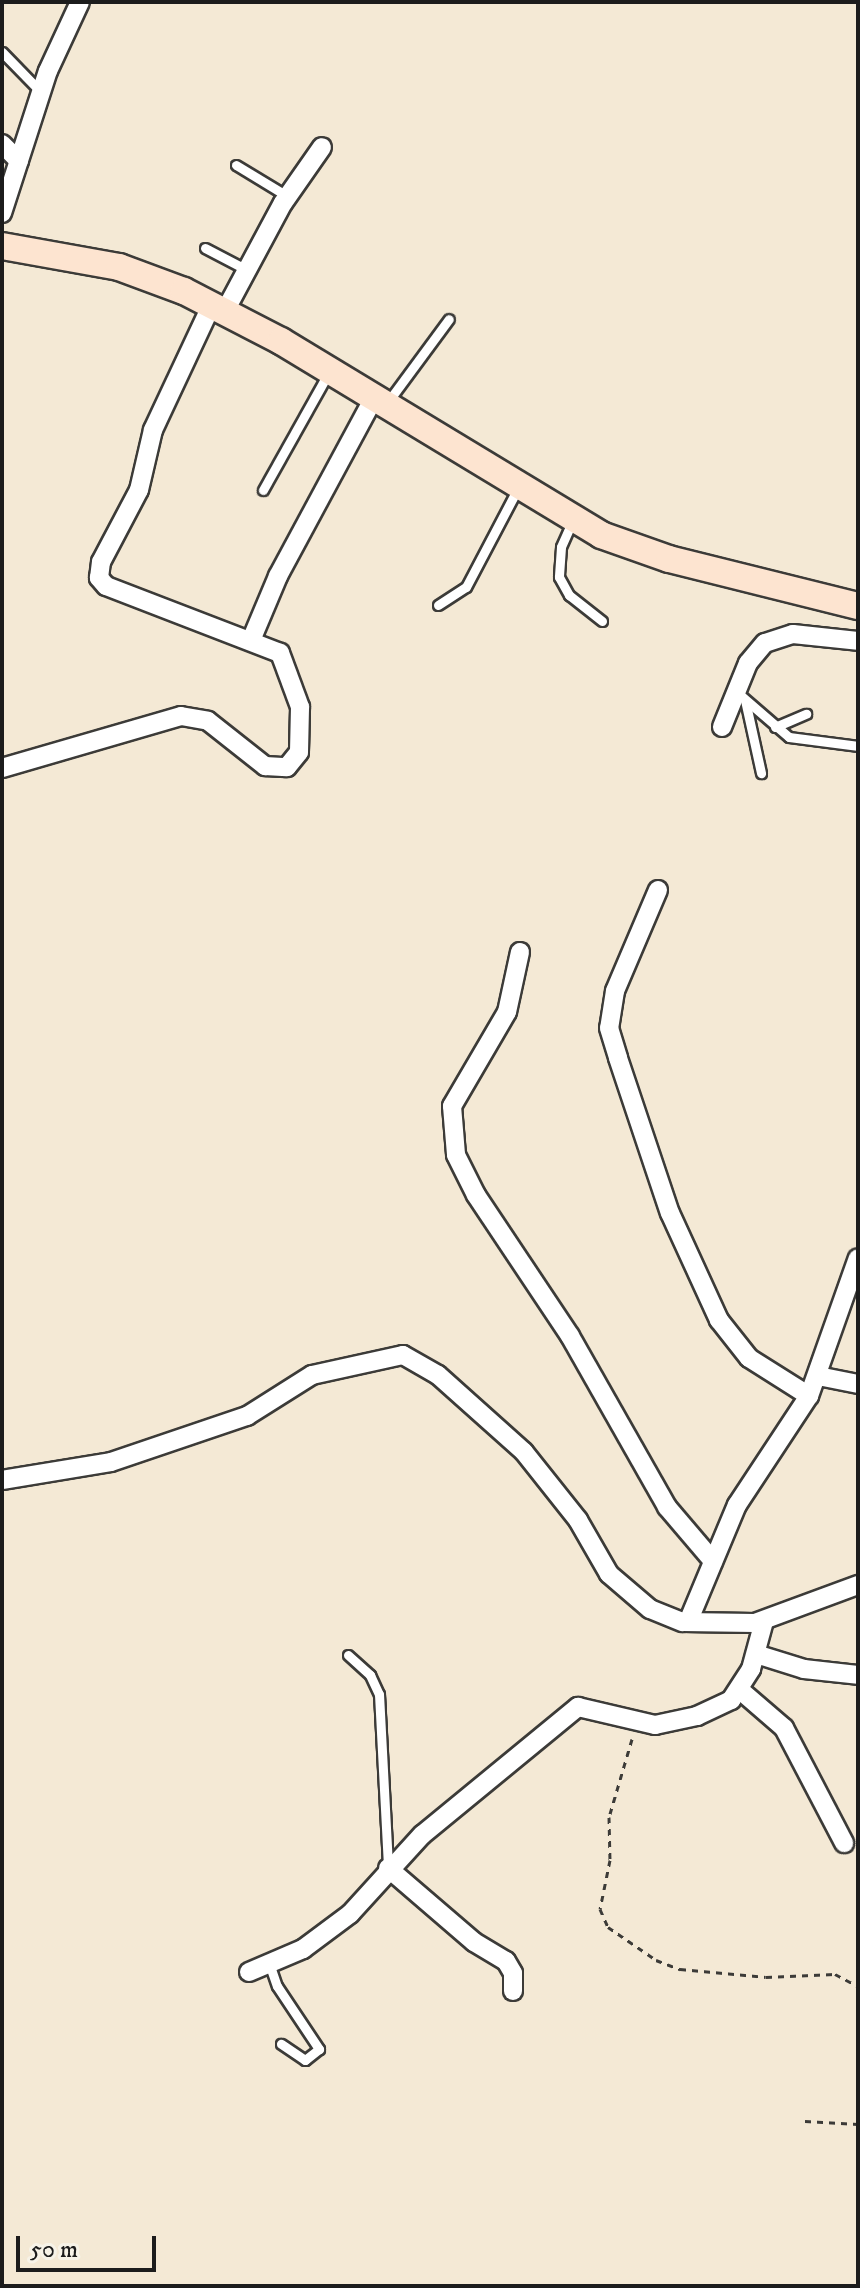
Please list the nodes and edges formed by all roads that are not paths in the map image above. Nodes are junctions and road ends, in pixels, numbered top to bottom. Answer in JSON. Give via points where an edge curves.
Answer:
{"nodes":[{"id":1,"x":80,"y":2,"type":"edge"},
{"id":2,"x":2,"y":52,"type":"edge"},
{"id":3,"x":41,"y":92,"type":"junction"},
{"id":4,"x":2,"y":144,"type":"edge"},
{"id":5,"x":322,"y":147,"type":"dead end"},
{"id":6,"x":19,"y":161,"type":"junction"},
{"id":7,"x":236,"y":165,"type":"dead end"},
{"id":8,"x":287,"y":196,"type":"junction"},
{"id":9,"x":2,"y":213,"type":"edge"},
{"id":10,"x":2,"y":246,"type":"edge"},
{"id":11,"x":205,"y":248,"type":"dead end"},
{"id":12,"x":247,"y":270,"type":"junction"},
{"id":13,"x":219,"y":308,"type":"junction"},
{"id":14,"x":449,"y":319,"type":"dead end"},
{"id":15,"x":331,"y":369,"type":"junction"},
{"id":16,"x":381,"y":399,"type":"junction"},
{"id":17,"x":519,"y":486,"type":"junction"},
{"id":18,"x":263,"y":490,"type":"dead end"},
{"id":19,"x":573,"y":519,"type":"junction"},
{"id":20,"x":438,"y":605,"type":"dead end"},
{"id":21,"x":858,"y":606,"type":"edge"},
{"id":22,"x":602,"y":621,"type":"dead end"},
{"id":23,"x":252,"y":638,"type":"junction"},
{"id":24,"x":858,"y":641,"type":"edge"},
{"id":25,"x":742,"y":697,"type":"junction"},
{"id":26,"x":806,"y":714,"type":"dead end"},
{"id":27,"x":722,"y":727,"type":"dead end"},
{"id":28,"x":775,"y":727,"type":"junction"},
{"id":29,"x":858,"y":746,"type":"edge"},
{"id":30,"x":2,"y":768,"type":"edge"},
{"id":31,"x":761,"y":773,"type":"dead end"},
{"id":32,"x":658,"y":890,"type":"dead end"},
{"id":33,"x":520,"y":952,"type":"dead end"},
{"id":34,"x":858,"y":1258,"type":"edge"},
{"id":35,"x":818,"y":1376,"type":"junction"},
{"id":36,"x":858,"y":1384,"type":"edge"},
{"id":37,"x":809,"y":1396,"type":"junction"},
{"id":38,"x":2,"y":1480,"type":"edge"},
{"id":39,"x":713,"y":1561,"type":"junction"},
{"id":40,"x":858,"y":1585,"type":"edge"},
{"id":41,"x":764,"y":1621,"type":"junction"},
{"id":42,"x":688,"y":1622,"type":"junction"},
{"id":43,"x":756,"y":1654,"type":"junction"},
{"id":44,"x":348,"y":1655,"type":"dead end"},
{"id":45,"x":858,"y":1675,"type":"edge"},
{"id":46,"x":740,"y":1690,"type":"junction"},
{"id":47,"x":844,"y":1843,"type":"dead end"},
{"id":48,"x":388,"y":1868,"type":"junction"},
{"id":49,"x":270,"y":1966,"type":"junction"},
{"id":50,"x":249,"y":1972,"type":"dead end"},
{"id":51,"x":513,"y":1991,"type":"dead end"},
{"id":52,"x":281,"y":2044,"type":"dead end"}],
"edges":[{"from":1,"to":3,"type":"street"},
{"from":2,"to":3,"type":"lane"},
{"from":3,"to":6,"type":"street"},
{"from":4,"to":6,"type":"street"},
{"from":5,"to":8,"type":"street"},
{"from":6,"to":9,"type":"street"},
{"from":7,"to":8,"type":"lane"},
{"from":8,"to":12,"type":"street"},
{"from":10,"to":13,"type":"street","via":[[119,267]]},
{"from":11,"to":12,"type":"lane"},
{"from":12,"to":13,"type":"street"},
{"from":13,"to":15,"type":"street"},
{"from":13,"to":23,"type":"street","via":[[153,430],[139,490],[101,562],[99,578],[106,586]]},
{"from":14,"to":16,"type":"lane"},
{"from":15,"to":16,"type":"street"},
{"from":15,"to":18,"type":"lane"},
{"from":16,"to":17,"type":"street"},
{"from":16,"to":23,"type":"street","via":[[278,576]]},
{"from":17,"to":19,"type":"street"},
{"from":17,"to":20,"type":"lane","via":[[466,587]]},
{"from":19,"to":21,"type":"street","via":[[669,559]]},
{"from":19,"to":22,"type":"lane","via":[[561,547],[559,577],[569,595]]},
{"from":23,"to":30,"type":"street","via":[[280,653],[295,683],[302,742],[287,767],[265,766],[208,721],[181,716]]},
{"from":24,"to":25,"type":"street","via":[[777,637],[756,651]]},
{"from":25,"to":27,"type":"street"},
{"from":25,"to":28,"type":"lane"},
{"from":25,"to":31,"type":"lane"},
{"from":26,"to":28,"type":"lane"},
{"from":28,"to":29,"type":"lane","via":[[789,737]]},
{"from":32,"to":37,"type":"street","via":[[615,991],[609,1028],[670,1213],[715,1313],[749,1358]]},
{"from":33,"to":39,"type":"street","via":[[507,1012],[452,1106],[456,1155],[476,1195],[570,1336],[667,1507]]},
{"from":34,"to":35,"type":"street"},
{"from":35,"to":36,"type":"street"},
{"from":35,"to":37,"type":"street"},
{"from":37,"to":39,"type":"street","via":[[737,1505]]},
{"from":38,"to":42,"type":"street","via":[[111,1462],[247,1416],[322,1371],[403,1355],[438,1375],[524,1452],[578,1520],[618,1584],[650,1609]]},
{"from":39,"to":42,"type":"street"},
{"from":40,"to":41,"type":"street"},
{"from":41,"to":42,"type":"street"},
{"from":41,"to":43,"type":"street"},
{"from":43,"to":45,"type":"street","via":[[804,1669]]},
{"from":43,"to":46,"type":"street"},
{"from":44,"to":48,"type":"lane","via":[[370,1675],[379,1694]]},
{"from":46,"to":47,"type":"street","via":[[784,1728]]},
{"from":46,"to":48,"type":"street","via":[[697,1716],[636,1723],[578,1707]]},
{"from":48,"to":49,"type":"street","via":[[350,1914]]},
{"from":48,"to":51,"type":"street","via":[[474,1942],[506,1961],[513,1973]]},
{"from":49,"to":50,"type":"street"},
{"from":49,"to":52,"type":"lane","via":[[277,1986],[317,2043],[318,2054],[299,2059]]}]}
